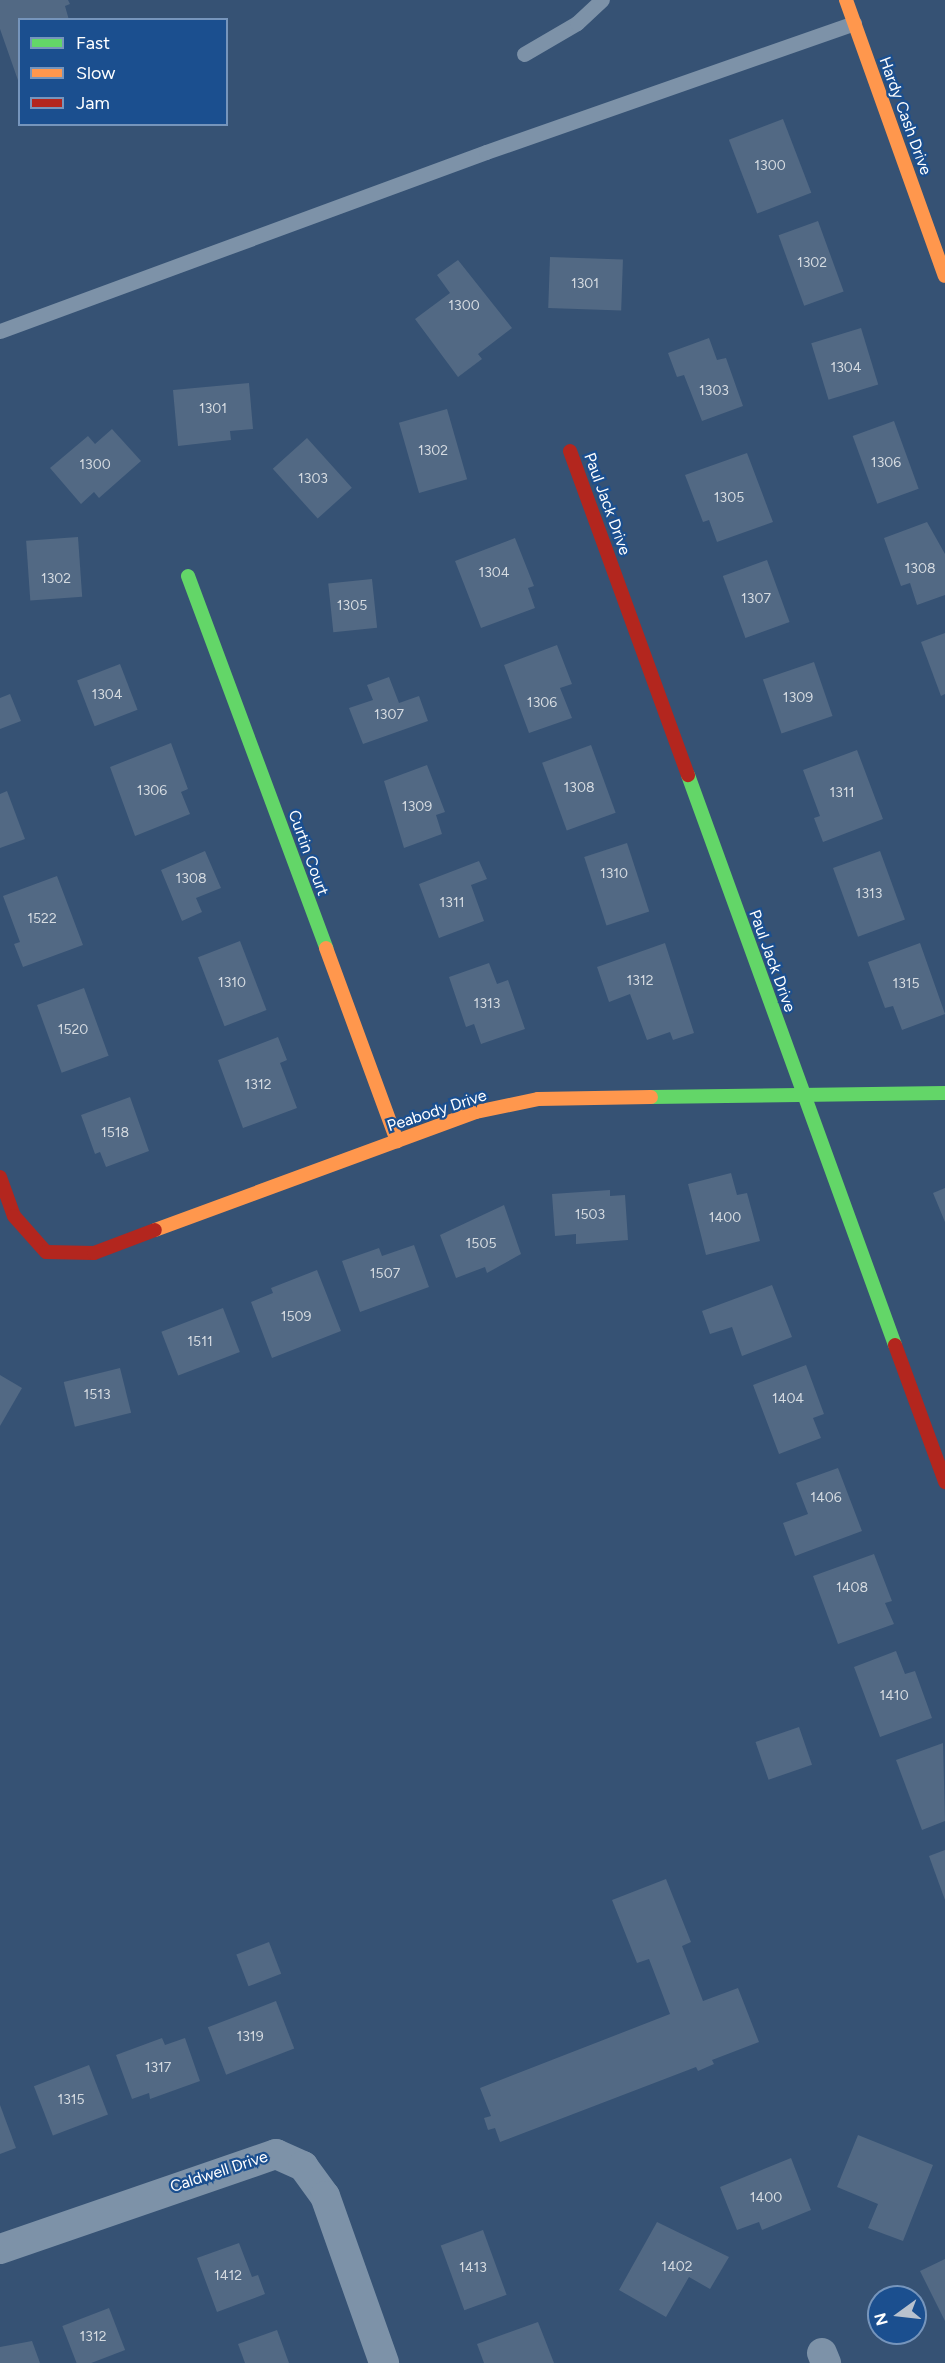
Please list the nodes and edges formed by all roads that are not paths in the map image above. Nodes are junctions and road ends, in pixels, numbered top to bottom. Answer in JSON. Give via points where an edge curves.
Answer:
{"nodes":[{"id":1,"x":602,"y":0,"type":"edge"},
{"id":2,"x":846,"y":0,"type":"edge"},
{"id":3,"x":854,"y":23,"type":"junction"},
{"id":4,"x":524,"y":54,"type":"dead end"},
{"id":5,"x":945,"y":276,"type":"edge"},
{"id":6,"x":0,"y":331,"type":"edge"},
{"id":7,"x":570,"y":451,"type":"dead end"},
{"id":8,"x":188,"y":576,"type":"dead end"},
{"id":9,"x":945,"y":1093,"type":"edge"},
{"id":10,"x":802,"y":1094,"type":"junction"},
{"id":11,"x":397,"y":1141,"type":"junction"},
{"id":12,"x":0,"y":1177,"type":"edge"},
{"id":13,"x":945,"y":1482,"type":"edge"},
{"id":14,"x":0,"y":2249,"type":"edge"},
{"id":15,"x":384,"y":2363,"type":"edge"}],
"edges":[{"from":1,"to":4,"type":"lane","via":[[577,22]]},
{"from":2,"to":3,"type":"street","name":"Hardy Cash Drive"},
{"from":3,"to":5,"type":"street","name":"Hardy Cash Drive"},
{"from":3,"to":6,"type":"lane","via":[[486,152]]},
{"from":7,"to":10,"type":"street","name":"Paul Jack Drive"},
{"from":8,"to":11,"type":"street","name":"Curtin Court"},
{"from":9,"to":10,"type":"street","name":"Peabody Drive"},
{"from":10,"to":11,"type":"street","name":"Peabody Drive","via":[[538,1099],[476,1112]]},
{"from":10,"to":13,"type":"street","name":"Paul Jack Drive"},
{"from":11,"to":12,"type":"street","name":"Peabody Drive","via":[[94,1252],[46,1251],[14,1216]]},
{"from":14,"to":15,"type":"street","name":"Caldwell Drive","via":[[276,2154],[303,2166],[325,2196]]}]}
